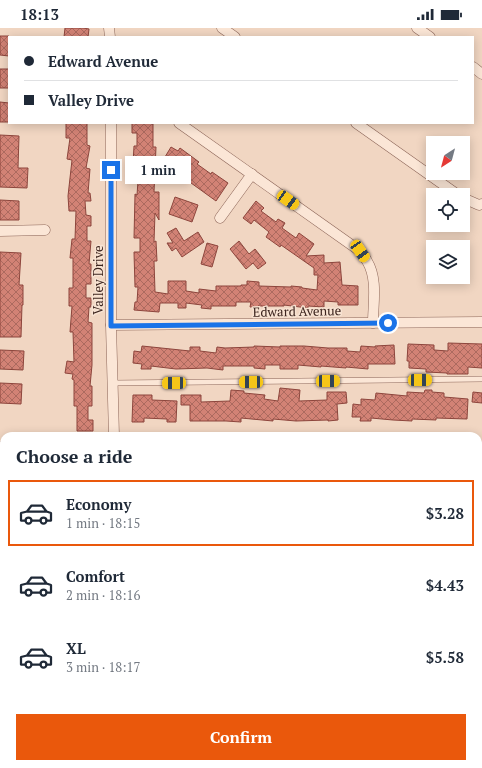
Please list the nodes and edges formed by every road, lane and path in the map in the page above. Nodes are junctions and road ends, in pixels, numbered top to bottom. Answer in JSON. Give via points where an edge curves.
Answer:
{"nodes":[{"id":1,"x":222,"y":28,"type":"edge"},
{"id":2,"x":417,"y":28,"type":"edge"},
{"id":3,"x":429,"y":33,"type":"edge"},
{"id":4,"x":233,"y":36,"type":"edge"},
{"id":5,"x":474,"y":68,"type":"edge"},
{"id":6,"x":482,"y":74,"type":"edge"},
{"id":7,"x":111,"y":124,"type":"edge"},
{"id":8,"x":180,"y":124,"type":"edge"},
{"id":9,"x":357,"y":124,"type":"edge"},
{"id":10,"x":252,"y":174,"type":"junction"},
{"id":11,"x":448,"y":188,"type":"edge"},
{"id":12,"x":470,"y":201,"type":"edge"},
{"id":13,"x":481,"y":204,"type":"edge"},
{"id":14,"x":220,"y":218,"type":"dead end"},
{"id":15,"x":0,"y":230,"type":"edge"},
{"id":16,"x":45,"y":230,"type":"dead end"},
{"id":17,"x":482,"y":322,"type":"edge"},
{"id":18,"x":373,"y":323,"type":"junction"},
{"id":19,"x":111,"y":326,"type":"junction"},
{"id":20,"x":482,"y":379,"type":"edge"},
{"id":21,"x":113,"y":384,"type":"junction"},
{"id":22,"x":114,"y":432,"type":"edge"}],
"edges":[{"from":1,"to":4,"type":"street"},
{"from":2,"to":3,"type":"street"},
{"from":5,"to":6,"type":"street"},
{"from":7,"to":19,"type":"street","name":"Valley Drive"},
{"from":8,"to":10,"type":"street"},
{"from":9,"to":11,"type":"street"},
{"from":10,"to":14,"type":"street"},
{"from":10,"to":18,"type":"street","via":[[360,251],[368,262],[372,274]]},
{"from":12,"to":13,"type":"street"},
{"from":15,"to":16,"type":"street"},
{"from":17,"to":18,"type":"street","name":"Edward Avenue"},
{"from":18,"to":19,"type":"street","name":"Edward Avenue"},
{"from":19,"to":21,"type":"street","name":"Valley Drive"},
{"from":20,"to":21,"type":"lane"},
{"from":21,"to":22,"type":"street","name":"Valley Drive"}]}
